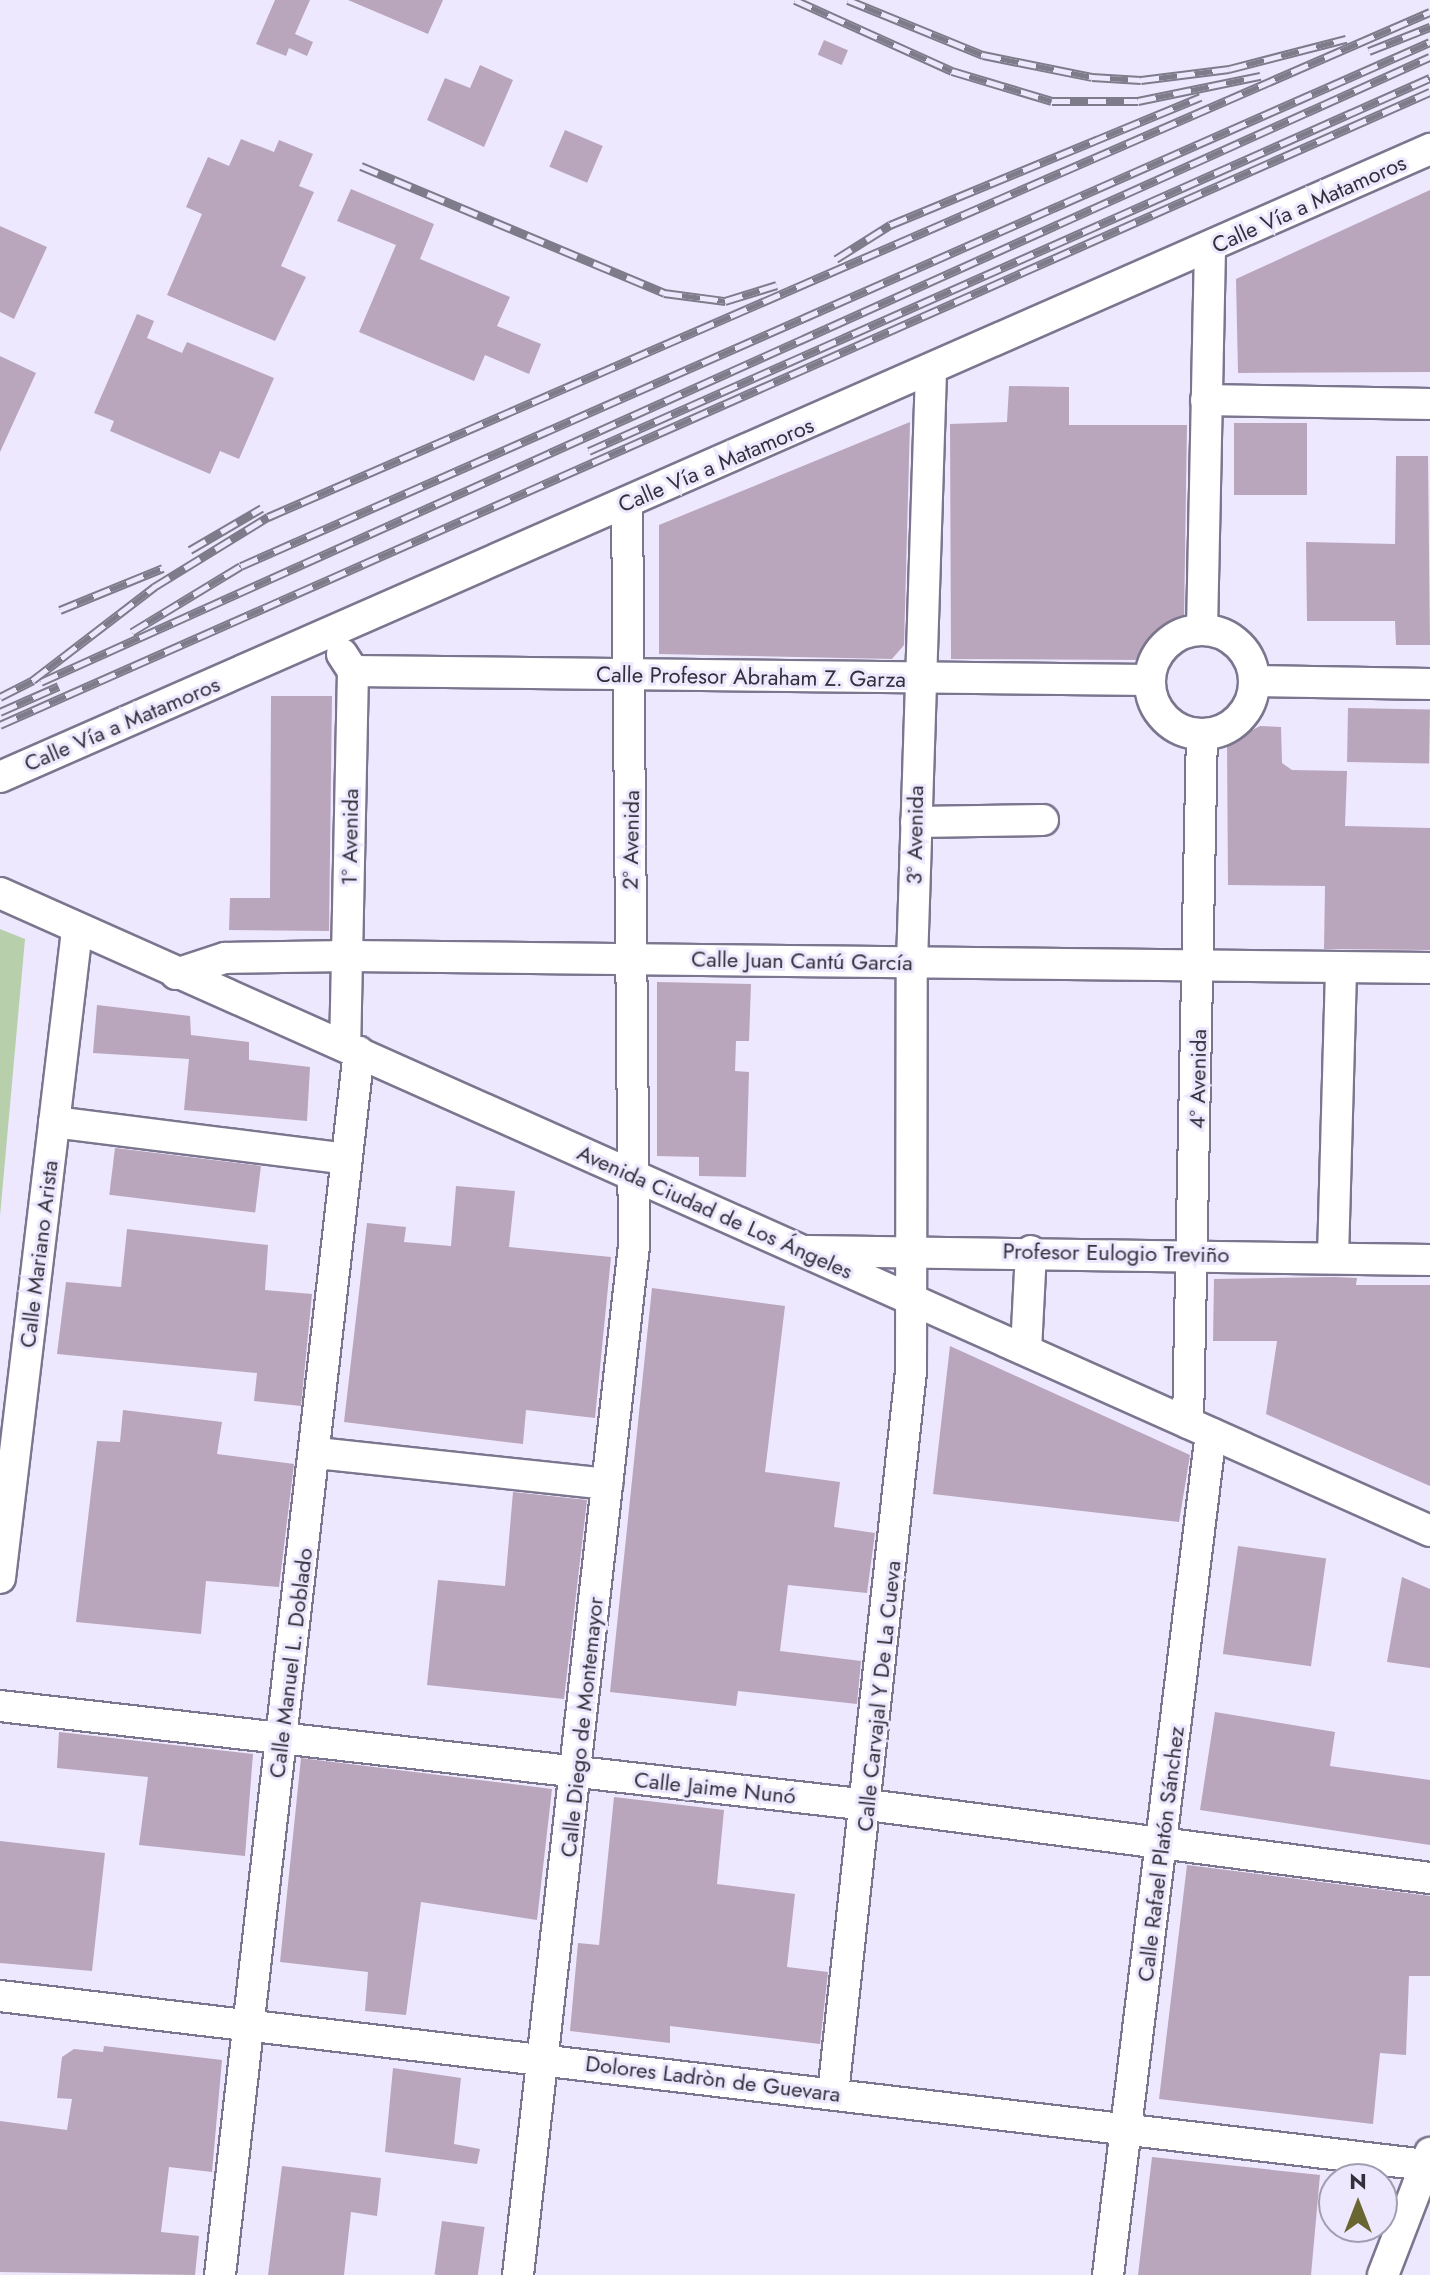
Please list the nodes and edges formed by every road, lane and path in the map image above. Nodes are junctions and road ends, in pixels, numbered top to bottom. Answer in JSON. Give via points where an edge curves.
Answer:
{"nodes":[{"id":1,"x":1430,"y":149,"type":"edge"},
{"id":2,"x":1210,"y":249,"type":"junction"},
{"id":3,"x":931,"y":373,"type":"junction"},
{"id":4,"x":1206,"y":400,"type":"junction"},
{"id":5,"x":1430,"y":404,"type":"edge"},
{"id":6,"x":627,"y":502,"type":"junction"},
{"id":7,"x":1202,"y":630,"type":"junction"},
{"id":8,"x":331,"y":635,"type":"junction"},
{"id":9,"x":353,"y":671,"type":"junction"},
{"id":10,"x":633,"y":676,"type":"junction"},
{"id":11,"x":918,"y":679,"type":"junction"},
{"id":12,"x":1149,"y":680,"type":"junction"},
{"id":13,"x":1254,"y":681,"type":"junction"},
{"id":14,"x":1430,"y":684,"type":"edge"},
{"id":15,"x":1202,"y":734,"type":"junction"},
{"id":16,"x":0,"y":777,"type":"edge"},
{"id":17,"x":1043,"y":820,"type":"dead end"},
{"id":18,"x":916,"y":822,"type":"junction"},
{"id":19,"x":0,"y":893,"type":"edge"},
{"id":20,"x":77,"y":930,"type":"junction"},
{"id":21,"x":348,"y":956,"type":"junction"},
{"id":22,"x":630,"y":959,"type":"junction"},
{"id":23,"x":912,"y":963,"type":"junction"},
{"id":24,"x":1201,"y":963,"type":"junction"},
{"id":25,"x":1341,"y":968,"type":"junction"},
{"id":26,"x":1430,"y":968,"type":"edge"},
{"id":27,"x":176,"y":974,"type":"junction"},
{"id":28,"x":352,"y":1049,"type":"junction"},
{"id":29,"x":54,"y":1122,"type":"junction"},
{"id":30,"x":347,"y":1159,"type":"junction"},
{"id":31,"x":633,"y":1177,"type":"junction"},
{"id":32,"x":911,"y":1248,"type":"junction"},
{"id":33,"x":802,"y":1251,"type":"junction"},
{"id":34,"x":1031,"y":1251,"type":"junction"},
{"id":35,"x":1195,"y":1255,"type":"junction"},
{"id":36,"x":1333,"y":1257,"type":"junction"},
{"id":37,"x":1430,"y":1260,"type":"edge"},
{"id":38,"x":907,"y":1297,"type":"junction"},
{"id":39,"x":1026,"y":1350,"type":"junction"},
{"id":40,"x":1199,"y":1428,"type":"junction"},
{"id":41,"x":317,"y":1453,"type":"junction"},
{"id":42,"x":607,"y":1484,"type":"junction"},
{"id":43,"x":1430,"y":1531,"type":"edge"},
{"id":44,"x":0,"y":1578,"type":"edge"},
{"id":45,"x":0,"y":1706,"type":"edge"},
{"id":46,"x":282,"y":1739,"type":"junction"},
{"id":47,"x":577,"y":1773,"type":"junction"},
{"id":48,"x":868,"y":1805,"type":"junction"},
{"id":49,"x":1164,"y":1843,"type":"junction"},
{"id":50,"x":1430,"y":1878,"type":"edge"},
{"id":51,"x":0,"y":1996,"type":"edge"},
{"id":52,"x":250,"y":2024,"type":"junction"},
{"id":53,"x":545,"y":2059,"type":"junction"},
{"id":54,"x":833,"y":2094,"type":"junction"},
{"id":55,"x":1125,"y":2129,"type":"junction"},
{"id":56,"x":1428,"y":2159,"type":"edge"},
{"id":57,"x":220,"y":2275,"type":"edge"},
{"id":58,"x":518,"y":2275,"type":"edge"},
{"id":59,"x":1108,"y":2275,"type":"edge"},
{"id":60,"x":1383,"y":2275,"type":"edge"}],
"edges":[{"from":1,"to":2,"type":"street","name":"Calle Vía a Matamoros"},
{"from":2,"to":3,"type":"street","name":"Calle Vía a Matamoros"},
{"from":2,"to":4,"type":"street"},
{"from":3,"to":6,"type":"street","name":"Calle Vía a Matamoros"},
{"from":3,"to":11,"type":"street","name":"3° Avenida"},
{"from":4,"to":5,"type":"street"},
{"from":4,"to":7,"type":"street"},
{"from":6,"to":8,"type":"street","name":"Calle Vía a Matamoros"},
{"from":6,"to":10,"type":"street","name":"2° Avenida"},
{"from":7,"to":12,"type":"street","via":[[1164,646]]},
{"from":7,"to":13,"type":"street","via":[[1243,650]]},
{"from":8,"to":9,"type":"street"},
{"from":8,"to":16,"type":"street","name":"Calle Vía a Matamoros"},
{"from":9,"to":10,"type":"street","name":"Calle Profesor Abraham Z. Garza"},
{"from":9,"to":21,"type":"street","name":"1° Avenida"},
{"from":10,"to":11,"type":"street","name":"Calle Profesor Abraham Z. Garza"},
{"from":10,"to":22,"type":"street","name":"2° Avenida"},
{"from":11,"to":12,"type":"street","name":"Calle Profesor Abraham Z. Garza"},
{"from":11,"to":18,"type":"street","name":"3° Avenida"},
{"from":12,"to":15,"type":"street","via":[[1164,718]]},
{"from":13,"to":14,"type":"street"},
{"from":13,"to":15,"type":"street","via":[[1239,718]]},
{"from":15,"to":24,"type":"street","name":"4° Avenida"},
{"from":17,"to":18,"type":"street"},
{"from":18,"to":23,"type":"street","name":"3° Avenida"},
{"from":19,"to":20,"type":"street","name":"Avenida Ciudad de Los Ángeles"},
{"from":20,"to":27,"type":"street","name":"Avenida Ciudad de Los Ángeles"},
{"from":20,"to":29,"type":"street","name":"Calle Mariano Arista"},
{"from":21,"to":22,"type":"street","name":"Calle Juan Cantú García"},
{"from":21,"to":27,"type":"street","name":"Calle Juan Cantú García","via":[[225,958]]},
{"from":21,"to":28,"type":"street","name":"1° Avenida"},
{"from":22,"to":23,"type":"street","name":"Calle Juan Cantú García"},
{"from":22,"to":31,"type":"street","name":"2° Avenida"},
{"from":23,"to":24,"type":"street","name":"Calle Juan Cantú García"},
{"from":23,"to":32,"type":"street","name":"3° Avenida"},
{"from":24,"to":25,"type":"street","name":"Calle Juan Cantú García"},
{"from":24,"to":35,"type":"street","name":"4° Avenida"},
{"from":25,"to":26,"type":"street","name":"Calle Juan Cantú García"},
{"from":25,"to":36,"type":"street"},
{"from":27,"to":28,"type":"street","name":"Avenida Ciudad de Los Ángeles"},
{"from":28,"to":30,"type":"street","name":"Calle Manuel L. Doblado"},
{"from":28,"to":31,"type":"street","name":"Avenida Ciudad de Los Ángeles"},
{"from":29,"to":30,"type":"street"},
{"from":29,"to":44,"type":"street","name":"Calle Mariano Arista"},
{"from":30,"to":41,"type":"street","name":"Calle Manuel L. Doblado"},
{"from":31,"to":33,"type":"street","name":"Avenida Ciudad de Los Ángeles"},
{"from":31,"to":42,"type":"street","name":"Calle Diego de Montemayor","via":[[634,1246]]},
{"from":32,"to":33,"type":"street","name":"Profesor Eulogio Treviño"},
{"from":32,"to":34,"type":"street","name":"Profesor Eulogio Treviño"},
{"from":32,"to":38,"type":"street","name":"3° Avenida"},
{"from":33,"to":38,"type":"street","name":"Avenida Ciudad de Los Ángeles"},
{"from":34,"to":35,"type":"street","name":"Profesor Eulogio Treviño"},
{"from":34,"to":39,"type":"street"},
{"from":35,"to":36,"type":"street","name":"Profesor Eulogio Treviño"},
{"from":35,"to":40,"type":"street","name":"4° Avenida"},
{"from":36,"to":37,"type":"street","name":"Profesor Eulogio Treviño"},
{"from":38,"to":39,"type":"street","name":"Avenida Ciudad de Los Ángeles"},
{"from":38,"to":48,"type":"street","name":"Calle Carvajal Y De La Cueva","via":[[909,1401]]},
{"from":39,"to":40,"type":"street","name":"Avenida Ciudad de Los Ángeles"},
{"from":40,"to":43,"type":"street","name":"Avenida Ciudad de Los Ángeles"},
{"from":40,"to":49,"type":"street","name":"Calle Rafael Platón Sánchez"},
{"from":41,"to":42,"type":"street"},
{"from":41,"to":46,"type":"street","name":"Calle Manuel L. Doblado"},
{"from":42,"to":47,"type":"street","name":"Calle Diego de Montemayor"},
{"from":45,"to":46,"type":"street","name":"Calle Jaime Nunó"},
{"from":46,"to":47,"type":"street","name":"Calle Jaime Nunó"},
{"from":46,"to":52,"type":"street","name":"Calle Manuel L. Doblado"},
{"from":47,"to":48,"type":"street","name":"Calle Jaime Nunó"},
{"from":47,"to":53,"type":"street","name":"Calle Diego de Montemayor"},
{"from":48,"to":49,"type":"street","name":"Calle Jaime Nunó"},
{"from":48,"to":54,"type":"street","name":"Calle Carvajal Y De La Cueva"},
{"from":49,"to":50,"type":"street","name":"Calle Jaime Nunó"},
{"from":49,"to":55,"type":"street","name":"Calle Rafael Platón Sánchez"},
{"from":51,"to":52,"type":"street","name":"Dolores Ladròn de Guevara"},
{"from":52,"to":53,"type":"street","name":"Dolores Ladròn de Guevara"},
{"from":52,"to":57,"type":"street","name":"Calle Manuel L. Doblado"},
{"from":53,"to":54,"type":"street","name":"Dolores Ladròn de Guevara"},
{"from":53,"to":58,"type":"street","name":"Calle Diego de Montemayor"},
{"from":54,"to":55,"type":"street","name":"Dolores Ladròn de Guevara"},
{"from":55,"to":56,"type":"street","name":"Dolores Ladròn de Guevara"},
{"from":55,"to":59,"type":"street","name":"Calle Rafael Platón Sánchez"},
{"from":56,"to":60,"type":"street"}]}
